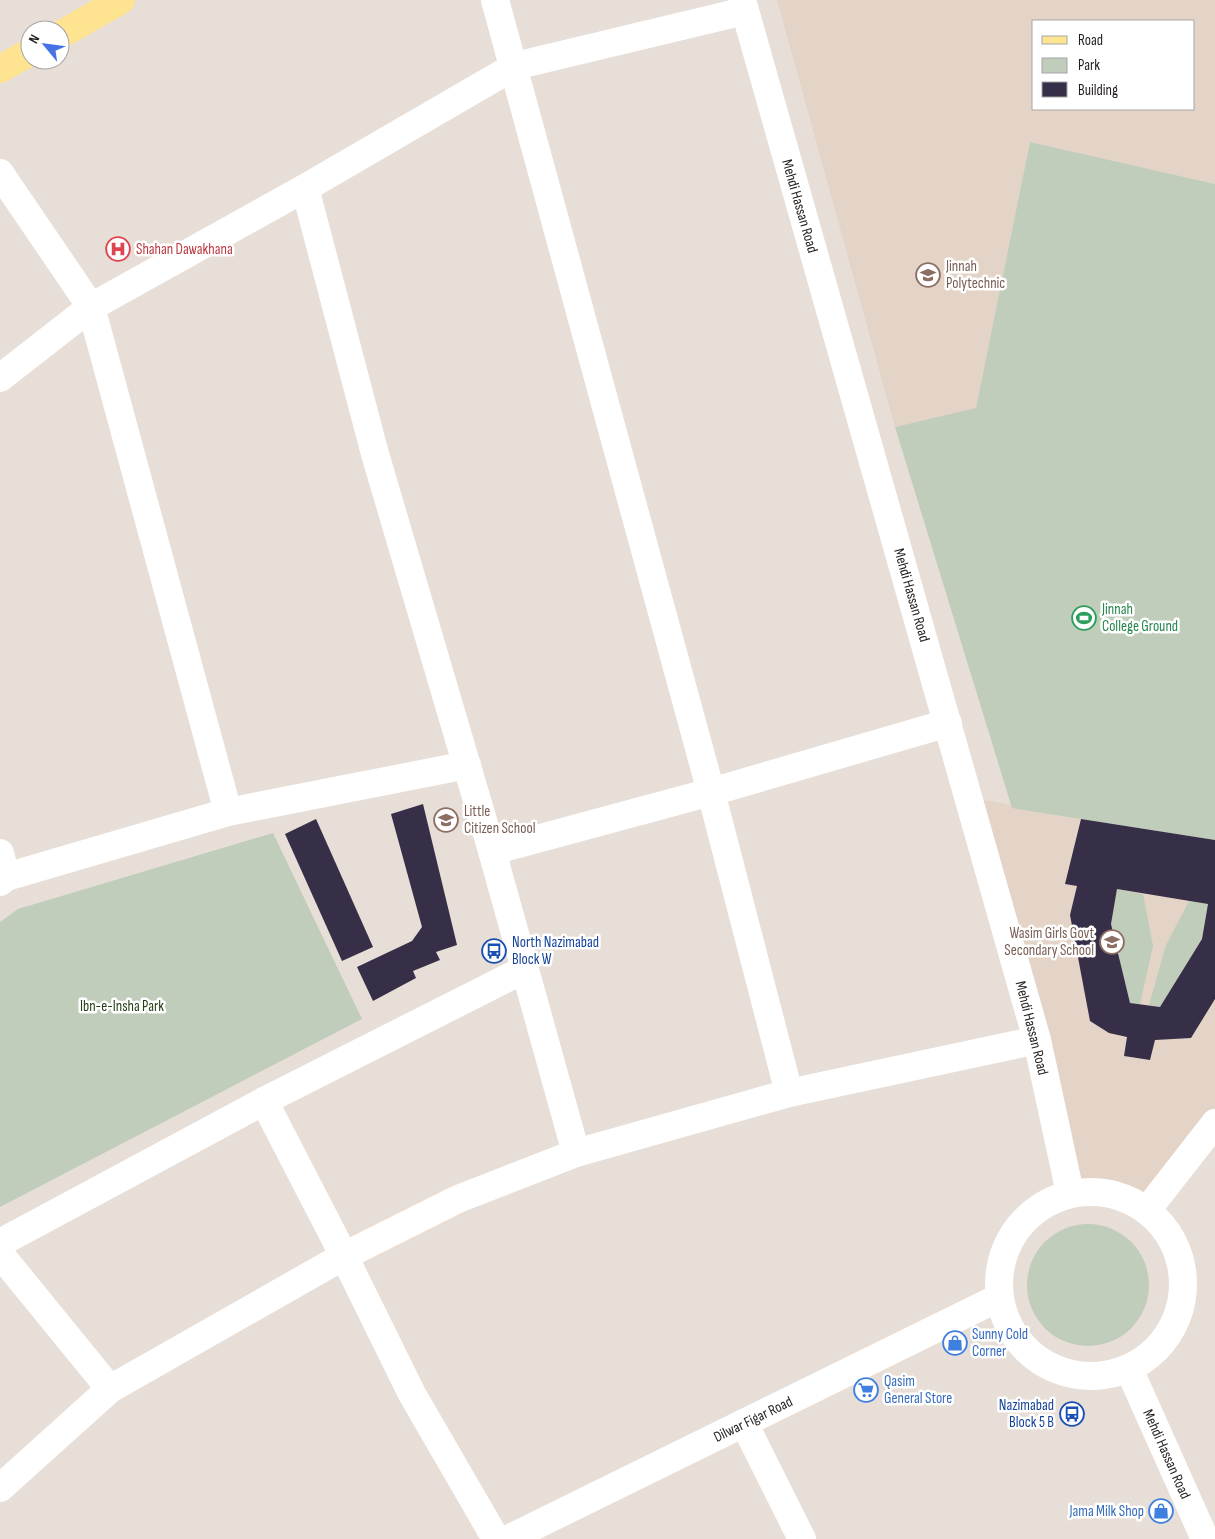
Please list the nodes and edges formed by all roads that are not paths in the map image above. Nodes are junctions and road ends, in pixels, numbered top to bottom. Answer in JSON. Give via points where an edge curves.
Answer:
{"nodes":[{"id":1,"x":121,"y":0,"type":"edge"},
{"id":2,"x":496,"y":0,"type":"edge"},
{"id":3,"x":743,"y":6,"type":"edge"},
{"id":4,"x":70,"y":29,"type":"edge"},
{"id":5,"x":20,"y":58,"type":"edge"},
{"id":6,"x":515,"y":66,"type":"junction"},
{"id":7,"x":0,"y":69,"type":"edge"},
{"id":8,"x":0,"y":173,"type":"edge"},
{"id":9,"x":305,"y":188,"type":"junction"},
{"id":10,"x":91,"y":307,"type":"junction"},
{"id":11,"x":0,"y":378,"type":"edge"},
{"id":12,"x":948,"y":723,"type":"junction"},
{"id":13,"x":467,"y":765,"type":"junction"},
{"id":14,"x":711,"y":792,"type":"junction"},
{"id":15,"x":228,"y":812,"type":"junction"},
{"id":16,"x":492,"y":851,"type":"junction"},
{"id":17,"x":2,"y":871,"type":"edge"},
{"id":18,"x":525,"y":970,"type":"junction"},
{"id":19,"x":1037,"y":1040,"type":"junction"},
{"id":20,"x":789,"y":1093,"type":"junction"},
{"id":21,"x":264,"y":1101,"type":"junction"},
{"id":22,"x":1215,"y":1123,"type":"edge"},
{"id":23,"x":576,"y":1153,"type":"junction"},
{"id":24,"x":1070,"y":1193,"type":"junction"},
{"id":25,"x":1148,"y":1210,"type":"junction"},
{"id":26,"x":0,"y":1243,"type":"edge"},
{"id":27,"x":0,"y":1254,"type":"edge"},
{"id":28,"x":344,"y":1256,"type":"junction"},
{"id":29,"x":998,"y":1298,"type":"junction"},
{"id":30,"x":1130,"y":1369,"type":"junction"},
{"id":31,"x":110,"y":1388,"type":"junction"},
{"id":32,"x":744,"y":1423,"type":"junction"},
{"id":33,"x":0,"y":1488,"type":"edge"},
{"id":34,"x":496,"y":1539,"type":"edge"},
{"id":35,"x":508,"y":1539,"type":"edge"},
{"id":36,"x":802,"y":1539,"type":"edge"},
{"id":37,"x":1205,"y":1539,"type":"edge"}],
"edges":[{"from":1,"to":4,"type":"main road"},
{"from":2,"to":6,"type":"street"},
{"from":3,"to":6,"type":"street"},
{"from":3,"to":12,"type":"street","name":"Mehdi Hassan Road"},
{"from":5,"to":7,"type":"main road"},
{"from":6,"to":9,"type":"street"},
{"from":6,"to":14,"type":"street"},
{"from":8,"to":10,"type":"street"},
{"from":9,"to":10,"type":"street"},
{"from":9,"to":13,"type":"street","via":[[375,454]]},
{"from":10,"to":11,"type":"street"},
{"from":10,"to":15,"type":"street"},
{"from":12,"to":14,"type":"street"},
{"from":12,"to":19,"type":"street","name":"Mehdi Hassan Road"},
{"from":13,"to":15,"type":"street"},
{"from":13,"to":16,"type":"street"},
{"from":14,"to":16,"type":"street"},
{"from":14,"to":20,"type":"street"},
{"from":15,"to":17,"type":"street"},
{"from":16,"to":18,"type":"street"},
{"from":18,"to":21,"type":"street"},
{"from":18,"to":23,"type":"street"},
{"from":19,"to":20,"type":"street"},
{"from":19,"to":24,"type":"street","name":"Mehdi Hassan Road"},
{"from":20,"to":23,"type":"street"},
{"from":21,"to":26,"type":"street"},
{"from":21,"to":28,"type":"street"},
{"from":22,"to":25,"type":"street"},
{"from":23,"to":28,"type":"street","via":[[458,1199]]},
{"from":24,"to":25,"type":"street","via":[[1102,1191],[1119,1195]]},
{"from":24,"to":29,"type":"street","via":[[1040,1206],[1022,1221],[1005,1248],[999,1270]]},
{"from":25,"to":30,"type":"street","via":[[1173,1239],[1183,1270],[1183,1298],[1172,1328],[1152,1354]]},
{"from":27,"to":31,"type":"street"},
{"from":28,"to":31,"type":"street"},
{"from":28,"to":34,"type":"street","via":[[412,1394]]},
{"from":29,"to":30,"type":"street","via":[[1005,1320],[1022,1347],[1048,1367],[1066,1374],[1098,1377]]},
{"from":29,"to":32,"type":"street","name":"Dilwar Figar Road"},
{"from":30,"to":37,"type":"street","name":"Mehdi Hassan Road"},
{"from":31,"to":33,"type":"street"},
{"from":32,"to":35,"type":"street","name":"Dilwar Figar Road"},
{"from":32,"to":36,"type":"street"}]}
